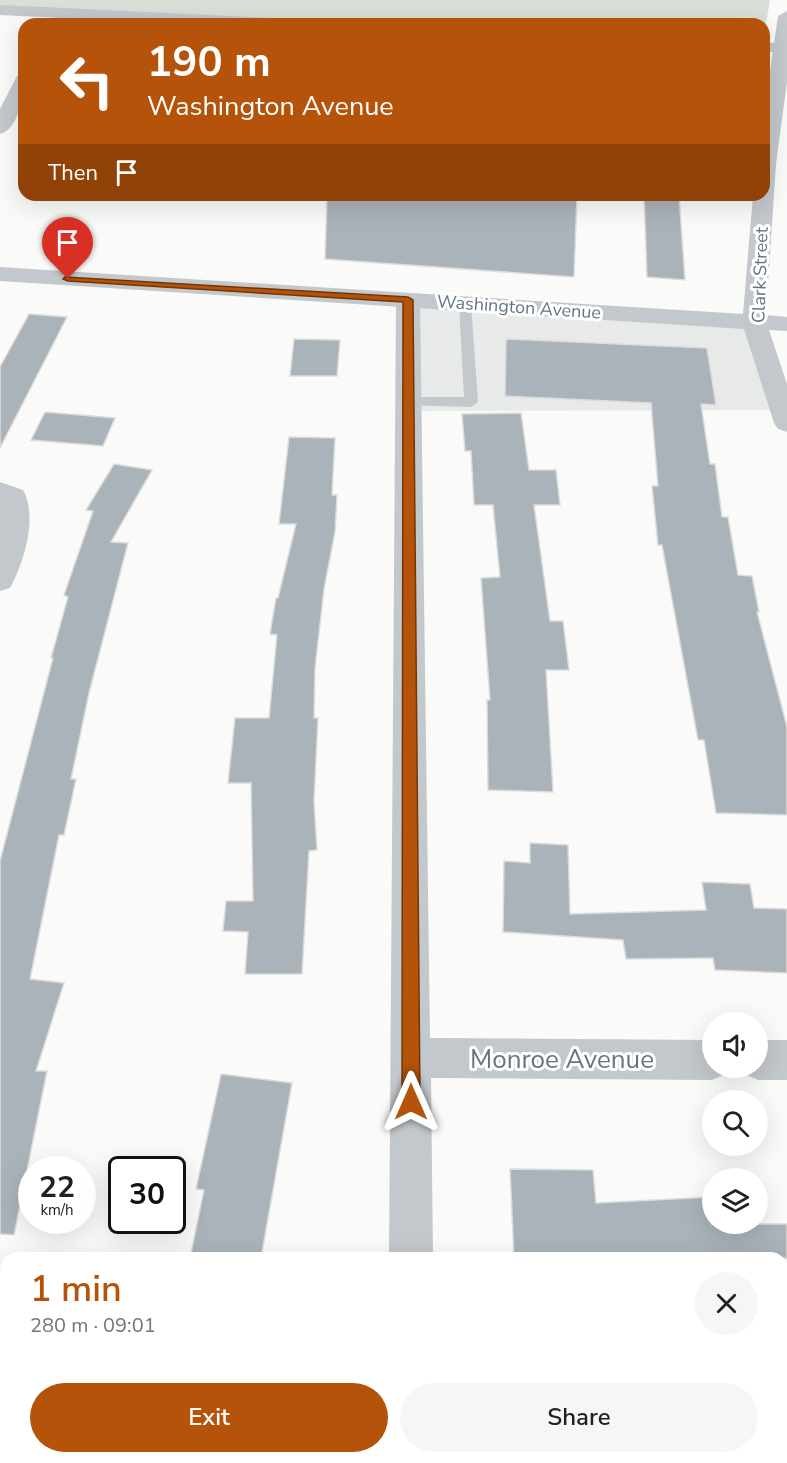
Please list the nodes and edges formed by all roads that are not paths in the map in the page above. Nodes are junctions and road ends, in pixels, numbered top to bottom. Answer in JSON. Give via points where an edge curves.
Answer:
{"nodes":[{"id":1,"x":0,"y":10,"type":"edge"},
{"id":2,"x":787,"y":16,"type":"edge"},
{"id":3,"x":54,"y":18,"type":"edge"},
{"id":4,"x":773,"y":48,"type":"edge"},
{"id":5,"x":18,"y":91,"type":"edge"},
{"id":6,"x":770,"y":92,"type":"edge"},
{"id":7,"x":18,"y":123,"type":"edge"},
{"id":8,"x":1,"y":124,"type":"edge"},
{"id":9,"x":762,"y":201,"type":"edge"},
{"id":10,"x":0,"y":274,"type":"edge"},
{"id":11,"x":408,"y":300,"type":"junction"},
{"id":12,"x":465,"y":304,"type":"junction"},
{"id":13,"x":754,"y":322,"type":"junction"},
{"id":14,"x":787,"y":324,"type":"edge"},
{"id":15,"x":408,"y":402,"type":"junction"},
{"id":16,"x":787,"y":423,"type":"edge"},
{"id":17,"x":0,"y":492,"type":"edge"},
{"id":18,"x":0,"y":580,"type":"edge"},
{"id":19,"x":411,"y":1058,"type":"junction"},
{"id":20,"x":702,"y":1059,"type":"edge"},
{"id":21,"x":768,"y":1060,"type":"edge"},
{"id":22,"x":787,"y":1060,"type":"edge"},
{"id":23,"x":411,"y":1252,"type":"edge"}],
"edges":[{"from":1,"to":3,"type":"street"},
{"from":2,"to":4,"type":"street","name":"Clark Street"},
{"from":4,"to":6,"type":"street","name":"Clark Street"},
{"from":5,"to":8,"type":"street"},
{"from":7,"to":8,"type":"street"},
{"from":9,"to":13,"type":"street","name":"Clark Street"},
{"from":10,"to":11,"type":"street","name":"Washington Avenue"},
{"from":11,"to":12,"type":"street","name":"Washington Avenue"},
{"from":11,"to":15,"type":"street"},
{"from":12,"to":13,"type":"street","name":"Washington Avenue"},
{"from":12,"to":15,"type":"lane","via":[[471,402]]},
{"from":13,"to":14,"type":"street","name":"Washington Avenue"},
{"from":13,"to":16,"type":"street","name":"Clark Street"},
{"from":15,"to":19,"type":"street"},
{"from":17,"to":18,"type":"street","via":[[13,497],[15,529]]},
{"from":19,"to":20,"type":"street","name":"Monroe Avenue"},
{"from":19,"to":23,"type":"street"},
{"from":21,"to":22,"type":"street"}]}
